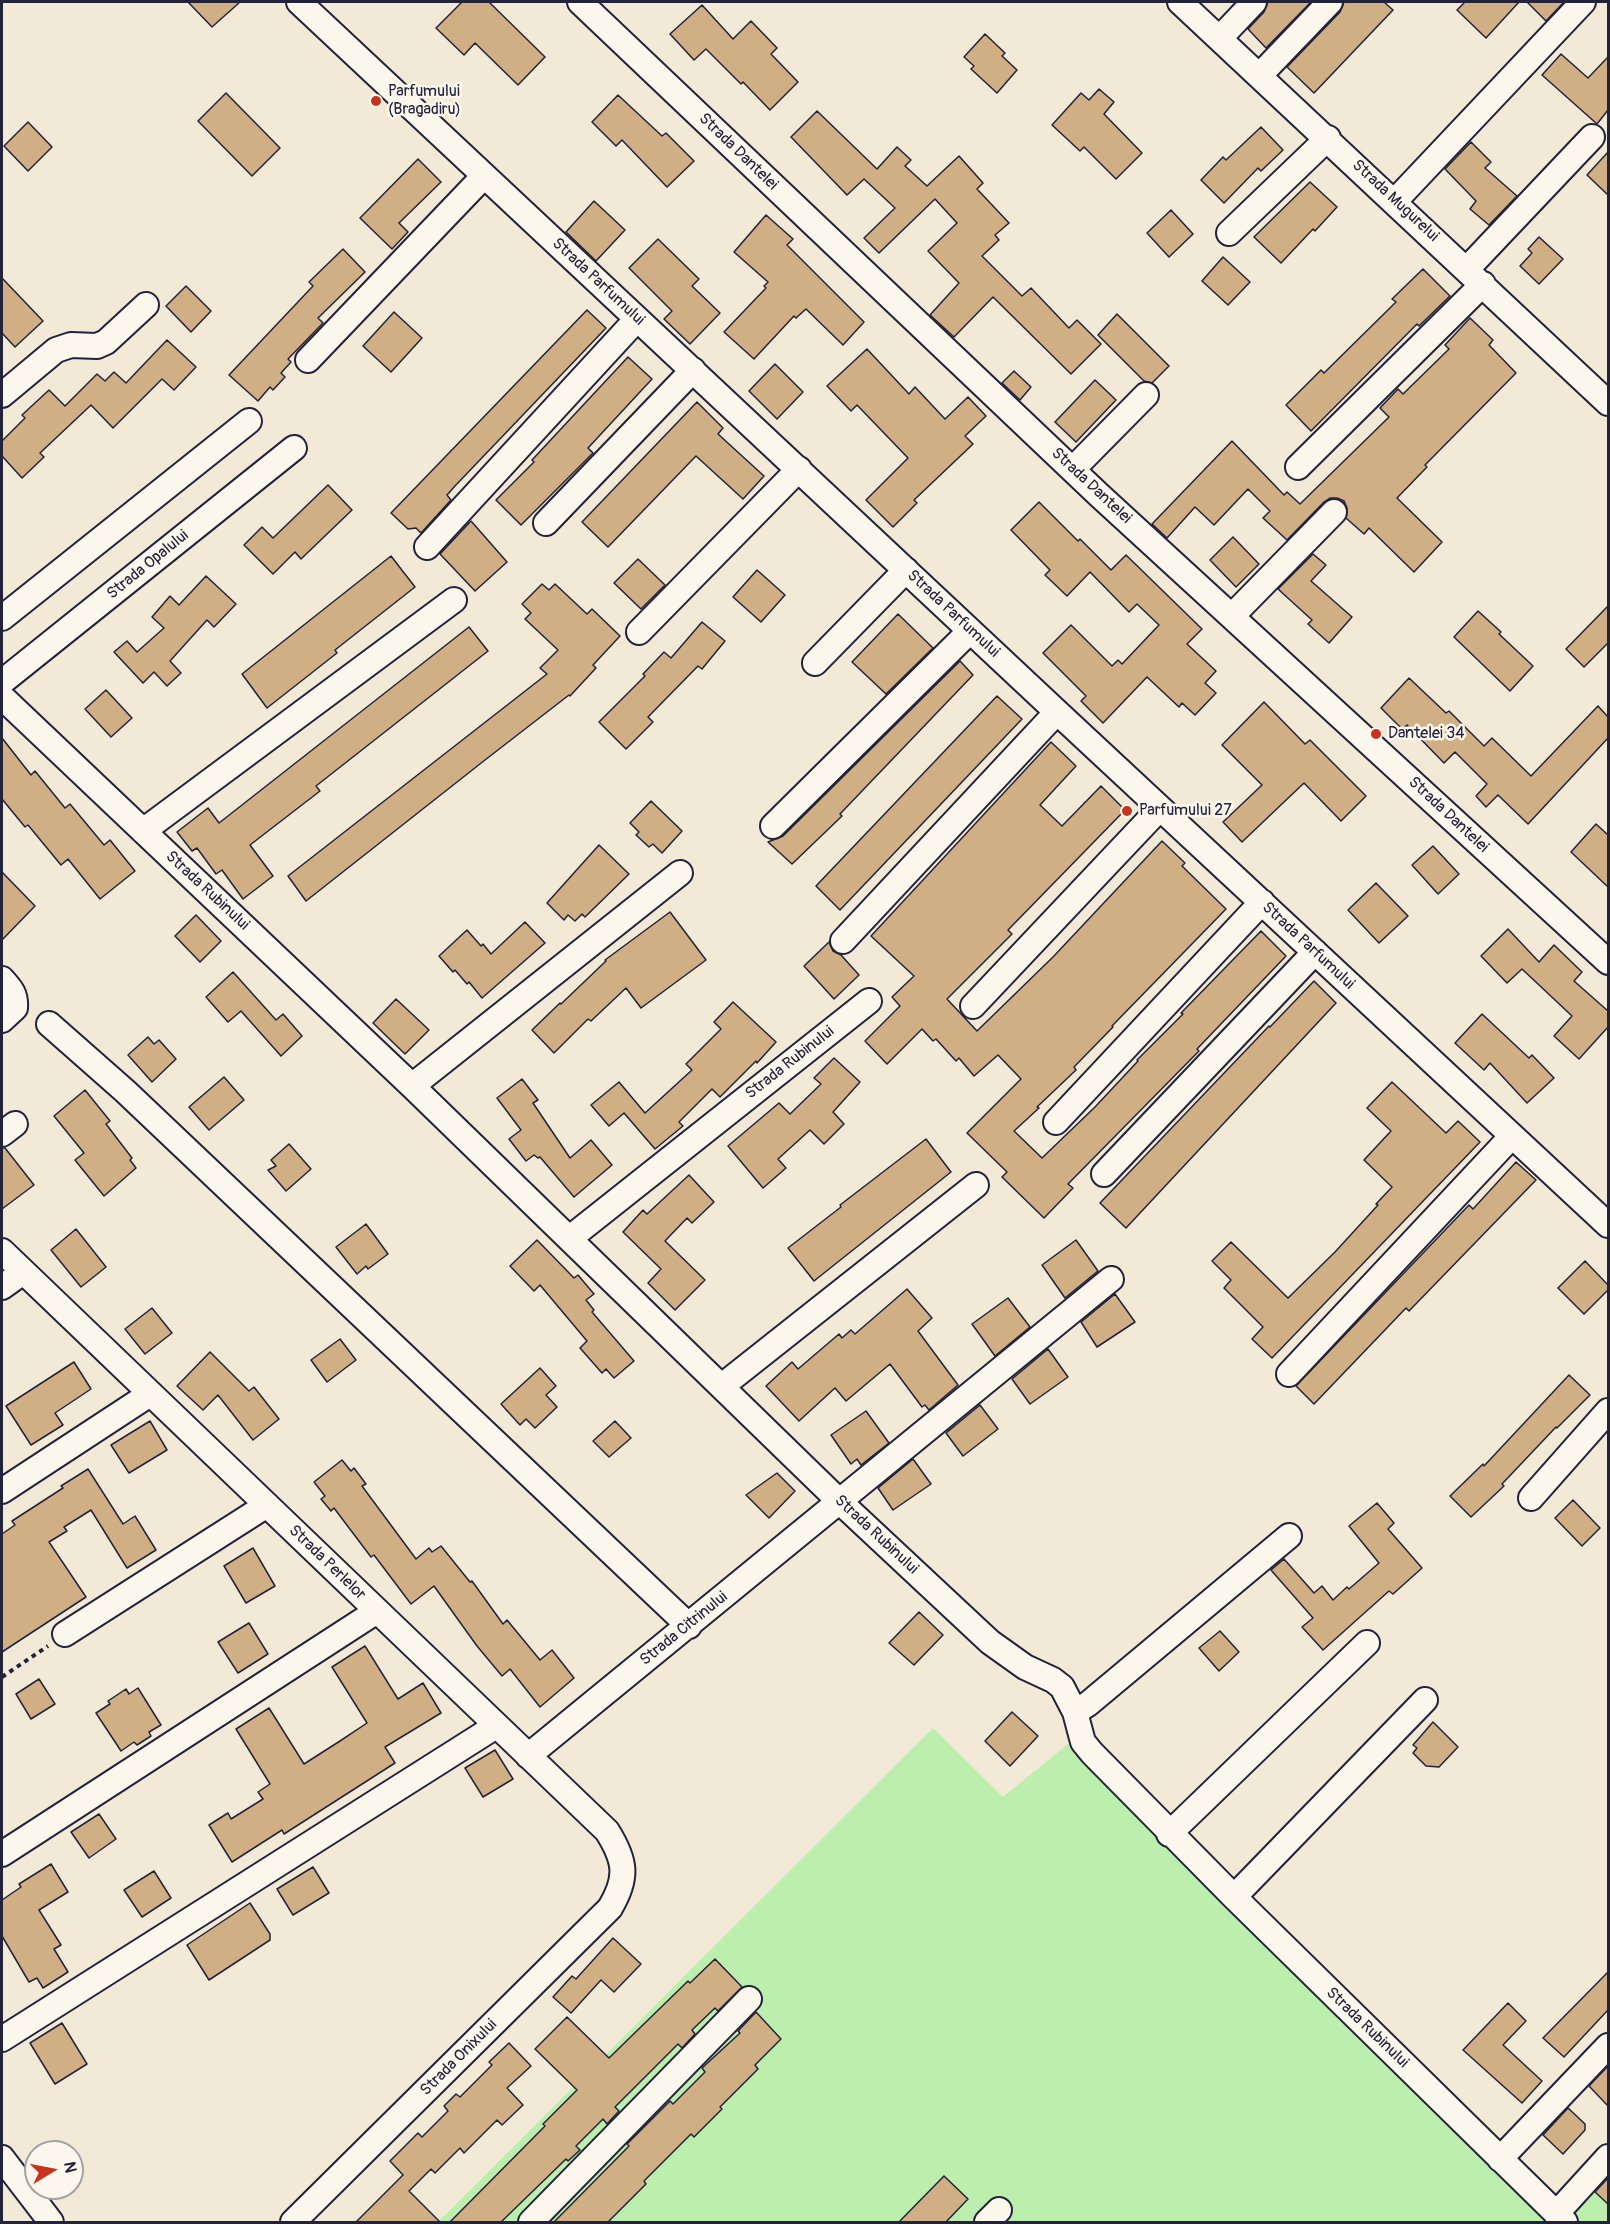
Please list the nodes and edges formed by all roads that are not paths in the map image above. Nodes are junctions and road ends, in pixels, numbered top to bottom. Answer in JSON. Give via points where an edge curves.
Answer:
{"nodes":[{"id":1,"x":299,"y":2,"type":"edge"},
{"id":2,"x":580,"y":2,"type":"edge"},
{"id":3,"x":1180,"y":2,"type":"edge"},
{"id":4,"x":1254,"y":2,"type":"edge"},
{"id":5,"x":1330,"y":2,"type":"edge"},
{"id":6,"x":1583,"y":2,"type":"edge"},
{"id":7,"x":1220,"y":38,"type":"junction"},
{"id":8,"x":1260,"y":75,"type":"junction"},
{"id":9,"x":1592,"y":137,"type":"dead end"},
{"id":10,"x":1328,"y":138,"type":"junction"},
{"id":11,"x":484,"y":176,"type":"junction"},
{"id":12,"x":1395,"y":201,"type":"junction"},
{"id":13,"x":1228,"y":234,"type":"dead end"},
{"id":14,"x":1475,"y":276,"type":"junction"},
{"id":15,"x":146,"y":305,"type":"dead end"},
{"id":16,"x":637,"y":319,"type":"junction"},
{"id":17,"x":308,"y":360,"type":"dead end"},
{"id":18,"x":693,"y":370,"type":"junction"},
{"id":19,"x":2,"y":395,"type":"edge"},
{"id":20,"x":1146,"y":395,"type":"dead end"},
{"id":21,"x":1608,"y":403,"type":"edge"},
{"id":22,"x":249,"y":420,"type":"dead end"},
{"id":23,"x":294,"y":448,"type":"dead end"},
{"id":24,"x":1298,"y":467,"type":"dead end"},
{"id":25,"x":799,"y":470,"type":"junction"},
{"id":26,"x":1073,"y":470,"type":"junction"},
{"id":27,"x":1334,"y":512,"type":"dead end"},
{"id":28,"x":546,"y":523,"type":"dead end"},
{"id":29,"x":427,"y":547,"type":"dead end"},
{"id":30,"x":906,"y":570,"type":"junction"},
{"id":31,"x":454,"y":600,"type":"dead end"},
{"id":32,"x":1232,"y":616,"type":"junction"},
{"id":33,"x":2,"y":618,"type":"edge"},
{"id":34,"x":970,"y":630,"type":"junction"},
{"id":35,"x":639,"y":632,"type":"dead end"},
{"id":36,"x":815,"y":663,"type":"dead end"},
{"id":37,"x":2,"y":682,"type":"edge"},
{"id":38,"x":2,"y":697,"type":"edge"},
{"id":39,"x":1057,"y":712,"type":"junction"},
{"id":40,"x":1160,"y":808,"type":"junction"},
{"id":41,"x":773,"y":826,"type":"dead end"},
{"id":42,"x":143,"y":831,"type":"junction"},
{"id":43,"x":680,"y":873,"type":"dead end"},
{"id":44,"x":1262,"y":903,"type":"junction"},
{"id":45,"x":843,"y":941,"type":"dead end"},
{"id":46,"x":1315,"y":952,"type":"junction"},
{"id":47,"x":1608,"y":962,"type":"edge"},
{"id":48,"x":2,"y":979,"type":"edge"},
{"id":49,"x":869,"y":1001,"type":"dead end"},
{"id":50,"x":973,"y":1006,"type":"dead end"},
{"id":51,"x":2,"y":1020,"type":"edge"},
{"id":52,"x":49,"y":1024,"type":"dead end"},
{"id":53,"x":412,"y":1086,"type":"junction"},
{"id":54,"x":1056,"y":1122,"type":"dead end"},
{"id":55,"x":1512,"y":1136,"type":"junction"},
{"id":56,"x":1104,"y":1174,"type":"dead end"},
{"id":57,"x":976,"y":1185,"type":"dead end"},
{"id":58,"x":1608,"y":1225,"type":"edge"},
{"id":59,"x":570,"y":1238,"type":"junction"},
{"id":60,"x":2,"y":1251,"type":"edge"},
{"id":61,"x":23,"y":1272,"type":"junction"},
{"id":62,"x":1111,"y":1279,"type":"dead end"},
{"id":63,"x":2,"y":1287,"type":"edge"},
{"id":64,"x":1289,"y":1374,"type":"dead end"},
{"id":65,"x":722,"y":1386,"type":"junction"},
{"id":66,"x":150,"y":1394,"type":"junction"},
{"id":67,"x":1608,"y":1411,"type":"edge"},
{"id":68,"x":2,"y":1491,"type":"edge"},
{"id":69,"x":1531,"y":1498,"type":"dead end"},
{"id":70,"x":838,"y":1500,"type":"junction"},
{"id":71,"x":267,"y":1505,"type":"junction"},
{"id":72,"x":1289,"y":1536,"type":"dead end"},
{"id":73,"x":377,"y":1611,"type":"junction"},
{"id":74,"x":689,"y":1626,"type":"junction"},
{"id":75,"x":65,"y":1634,"type":"road end"},
{"id":76,"x":1367,"y":1643,"type":"dead end"},
{"id":77,"x":1425,"y":1700,"type":"dead end"},
{"id":78,"x":1075,"y":1712,"type":"junction"},
{"id":79,"x":496,"y":1726,"type":"junction"},
{"id":80,"x":528,"y":1756,"type":"junction"},
{"id":81,"x":1169,"y":1834,"type":"junction"},
{"id":82,"x":2,"y":1854,"type":"edge"},
{"id":83,"x":621,"y":1890,"type":"joint"},
{"id":84,"x":1233,"y":1897,"type":"junction"},
{"id":85,"x":750,"y":1999,"type":"dead end"},
{"id":86,"x":2,"y":2039,"type":"edge"},
{"id":87,"x":1608,"y":2046,"type":"edge"},
{"id":88,"x":1608,"y":2157,"type":"edge"},
{"id":89,"x":2,"y":2158,"type":"edge"},
{"id":90,"x":1500,"y":2159,"type":"junction"},
{"id":91,"x":1560,"y":2218,"type":"edge"},
{"id":92,"x":51,"y":2223,"type":"edge"},
{"id":93,"x":293,"y":2223,"type":"edge"},
{"id":94,"x":531,"y":2223,"type":"edge"}],
"edges":[{"from":1,"to":11,"type":"street","name":"Strada Parfumului"},
{"from":2,"to":26,"type":"street","name":"Strada Dantelei"},
{"from":3,"to":7,"type":"street","name":"Strada Mugurelui"},
{"from":4,"to":7,"type":"street"},
{"from":5,"to":8,"type":"street"},
{"from":6,"to":12,"type":"street"},
{"from":7,"to":8,"type":"street","name":"Strada Mugurelui"},
{"from":8,"to":10,"type":"street","name":"Strada Mugurelui"},
{"from":9,"to":14,"type":"street"},
{"from":10,"to":12,"type":"street","name":"Strada Mugurelui"},
{"from":10,"to":13,"type":"street"},
{"from":11,"to":16,"type":"street","name":"Strada Parfumului"},
{"from":11,"to":17,"type":"street"},
{"from":12,"to":14,"type":"street","name":"Strada Mugurelui"},
{"from":14,"to":21,"type":"street","name":"Strada Mugurelui"},
{"from":14,"to":24,"type":"street"},
{"from":15,"to":19,"type":"street","via":[[106,342],[56,350]]},
{"from":16,"to":18,"type":"street","name":"Strada Parfumului"},
{"from":16,"to":29,"type":"street"},
{"from":18,"to":25,"type":"street","name":"Strada Parfumului"},
{"from":18,"to":28,"type":"street"},
{"from":20,"to":26,"type":"street"},
{"from":22,"to":33,"type":"street"},
{"from":23,"to":37,"type":"street","name":"Strada Opalului"},
{"from":25,"to":30,"type":"street","name":"Strada Parfumului"},
{"from":25,"to":35,"type":"street"},
{"from":26,"to":32,"type":"street","name":"Strada Dantelei"},
{"from":27,"to":32,"type":"street"},
{"from":30,"to":34,"type":"street","name":"Strada Parfumului"},
{"from":30,"to":36,"type":"street"},
{"from":31,"to":42,"type":"street"},
{"from":32,"to":47,"type":"street","name":"Strada Dantelei"},
{"from":34,"to":39,"type":"street","name":"Strada Parfumului"},
{"from":34,"to":41,"type":"street"},
{"from":38,"to":42,"type":"street","name":"Strada Rubinului"},
{"from":39,"to":40,"type":"street","name":"Strada Parfumului"},
{"from":39,"to":45,"type":"street"},
{"from":40,"to":44,"type":"street","name":"Strada Parfumului"},
{"from":40,"to":50,"type":"street"},
{"from":42,"to":53,"type":"street","name":"Strada Rubinului"},
{"from":43,"to":53,"type":"street"},
{"from":44,"to":46,"type":"street","name":"Strada Parfumului"},
{"from":44,"to":54,"type":"street"},
{"from":46,"to":55,"type":"street","name":"Strada Parfumului"},
{"from":46,"to":56,"type":"street"},
{"from":48,"to":51,"type":"street","via":[[16,998],[15,1008]]},
{"from":49,"to":59,"type":"street","name":"Strada Rubinului"},
{"from":52,"to":74,"type":"street","via":[[126,1091]]},
{"from":53,"to":59,"type":"street","name":"Strada Rubinului"},
{"from":55,"to":58,"type":"street","name":"Strada Parfumului"},
{"from":55,"to":64,"type":"street"},
{"from":57,"to":65,"type":"street"},
{"from":59,"to":65,"type":"street","name":"Strada Rubinului"},
{"from":60,"to":61,"type":"street","name":"Strada Perlelor"},
{"from":61,"to":63,"type":"street"},
{"from":61,"to":66,"type":"street","name":"Strada Perlelor"},
{"from":62,"to":70,"type":"street","name":"Strada Citrinului"},
{"from":65,"to":70,"type":"street","name":"Strada Rubinului"},
{"from":66,"to":68,"type":"street"},
{"from":66,"to":71,"type":"street","name":"Strada Perlelor"},
{"from":67,"to":69,"type":"street"},
{"from":70,"to":74,"type":"street","name":"Strada Citrinului"},
{"from":70,"to":78,"type":"street","name":"Strada Rubinului","via":[[990,1642],[1062,1687]]},
{"from":71,"to":73,"type":"street","name":"Strada Perlelor"},
{"from":71,"to":75,"type":"street"},
{"from":72,"to":78,"type":"street"},
{"from":73,"to":79,"type":"street","name":"Strada Perlelor"},
{"from":73,"to":82,"type":"street"},
{"from":74,"to":80,"type":"street","name":"Strada Citrinului"},
{"from":76,"to":81,"type":"street"},
{"from":77,"to":84,"type":"street"},
{"from":78,"to":81,"type":"street","name":"Strada Rubinului","via":[[1083,1742]]},
{"from":79,"to":80,"type":"street","name":"Strada Perlelor"},
{"from":79,"to":86,"type":"street"},
{"from":80,"to":83,"type":"street","name":"Strada Perlelor","via":[[607,1831],[618,1848],[623,1869]]},
{"from":81,"to":84,"type":"street","name":"Strada Rubinului"},
{"from":83,"to":93,"type":"street","name":"Strada Onixului","via":[[610,1908]]},
{"from":84,"to":90,"type":"street","name":"Strada Rubinului"},
{"from":85,"to":94,"type":"street"},
{"from":87,"to":90,"type":"street"},
{"from":88,"to":91,"type":"street"},
{"from":89,"to":92,"type":"street"},
{"from":90,"to":91,"type":"street","name":"Strada Rubinului"}]}
